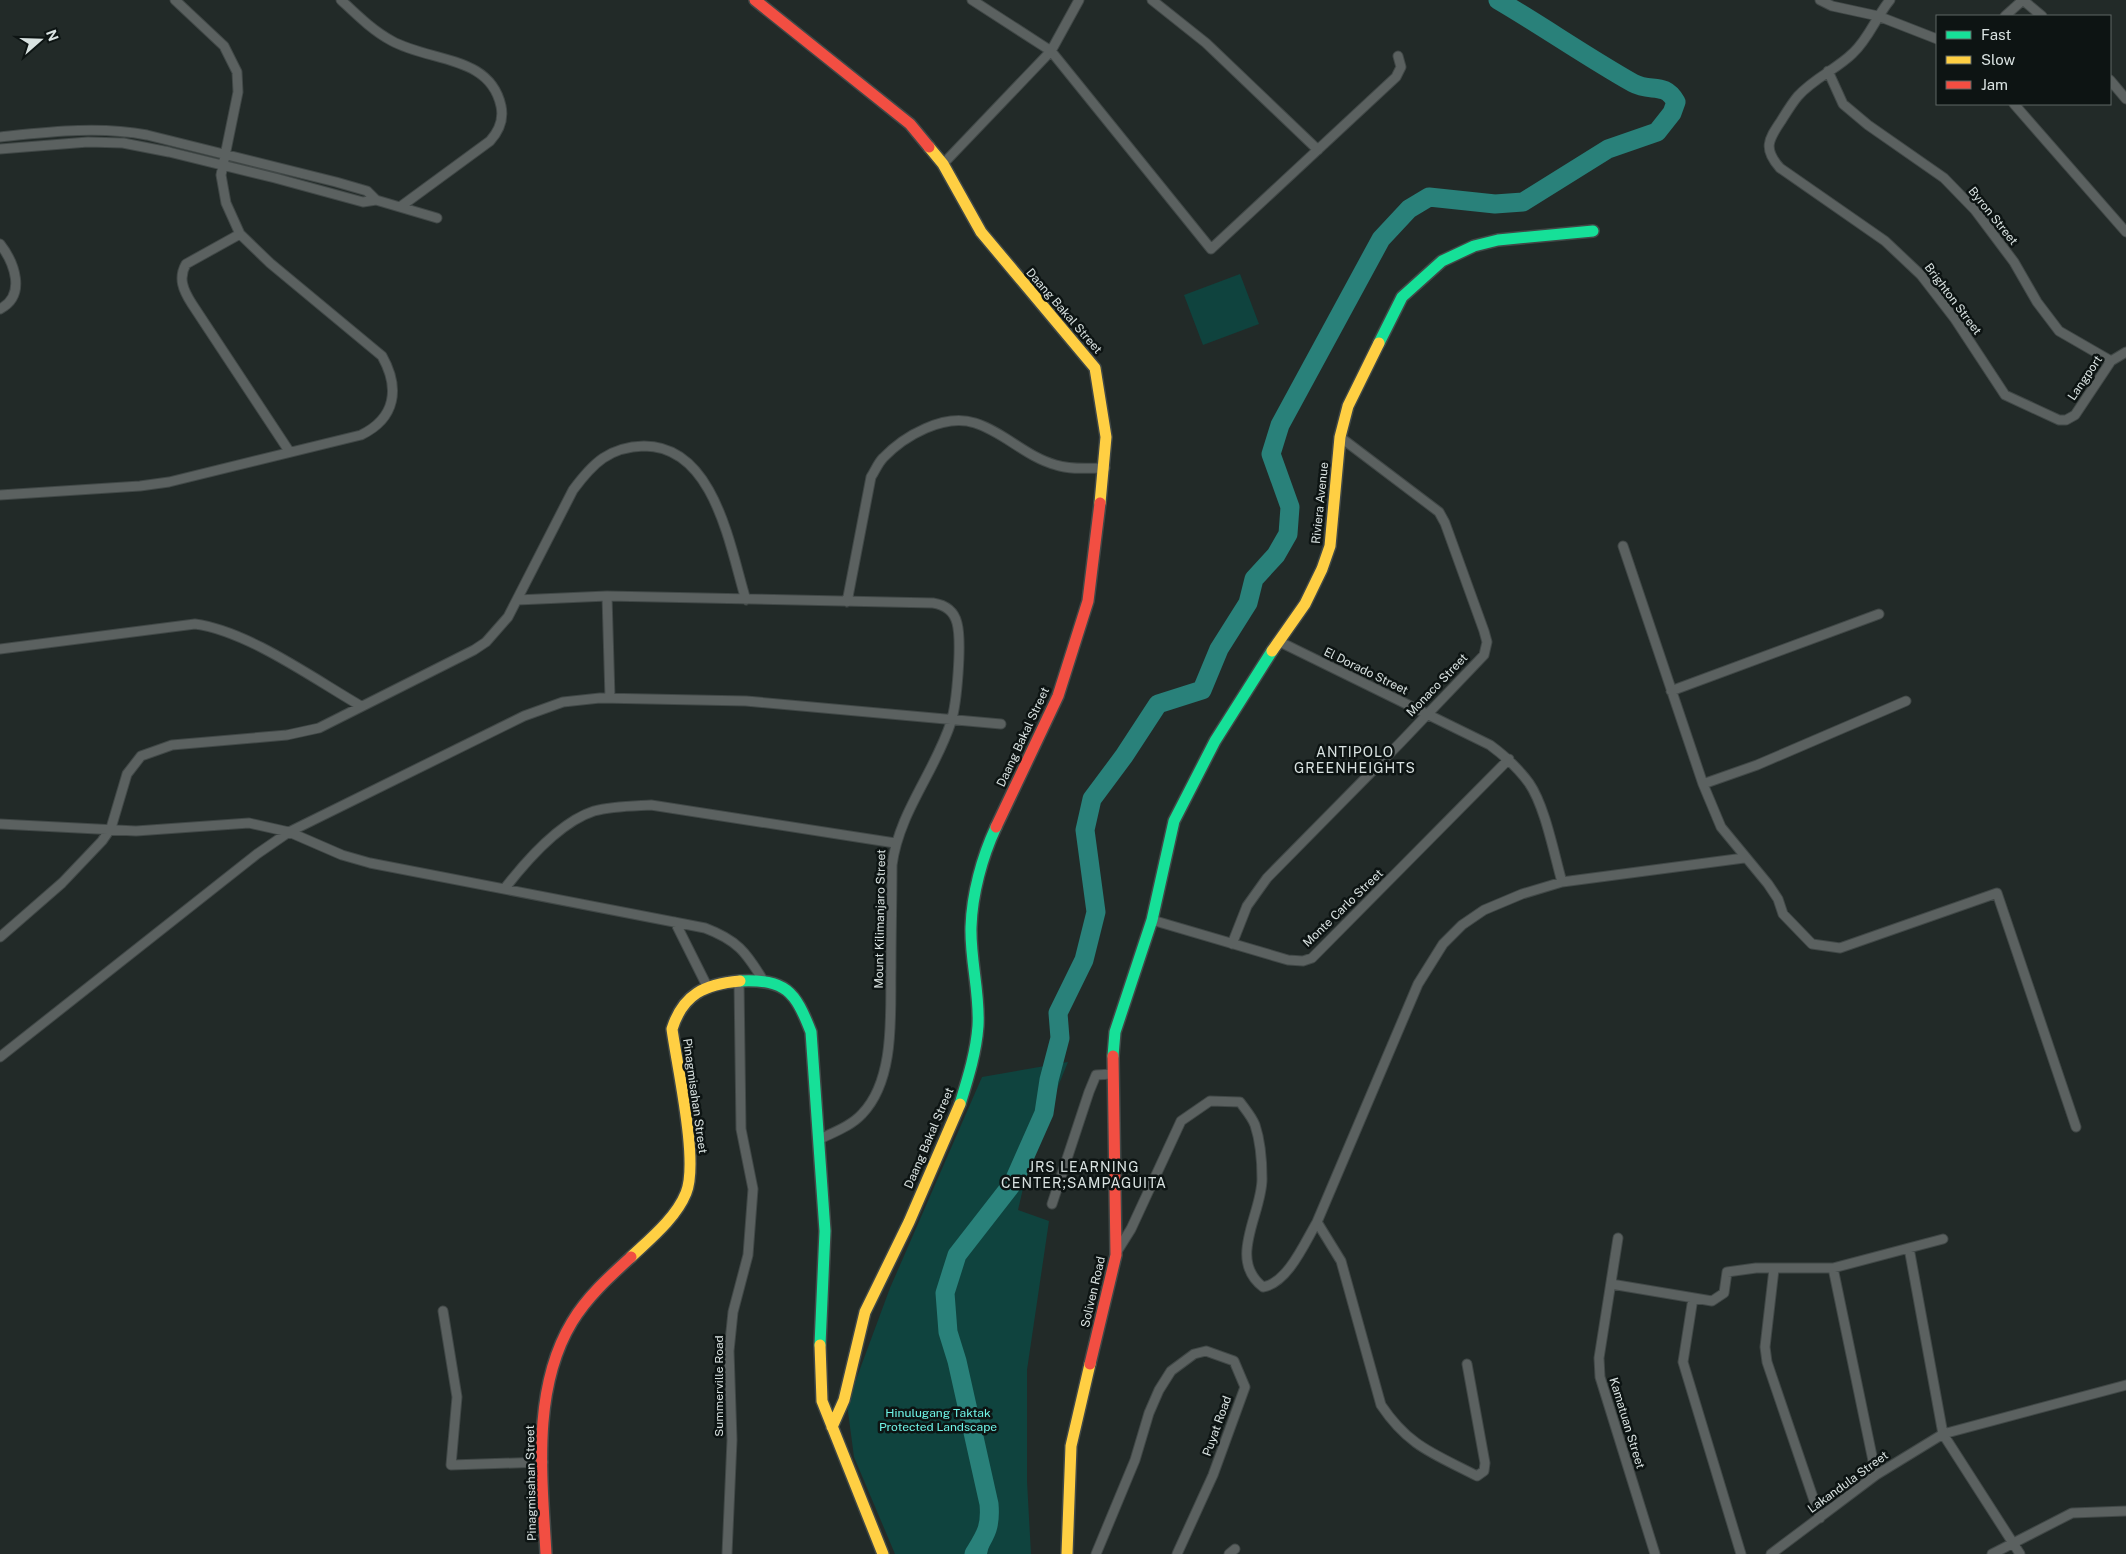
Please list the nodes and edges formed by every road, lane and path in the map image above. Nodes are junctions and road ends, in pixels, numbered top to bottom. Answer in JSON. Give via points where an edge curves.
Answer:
{"nodes":[{"id":1,"x":175,"y":0,"type":"edge"},
{"id":2,"x":341,"y":0,"type":"edge"},
{"id":3,"x":754,"y":0,"type":"edge"},
{"id":4,"x":972,"y":0,"type":"edge"},
{"id":5,"x":1080,"y":0,"type":"edge"},
{"id":6,"x":1152,"y":0,"type":"edge"},
{"id":7,"x":1820,"y":0,"type":"edge"},
{"id":8,"x":1890,"y":0,"type":"edge"},
{"id":9,"x":2023,"y":0,"type":"edge"},
{"id":10,"x":2006,"y":15,"type":"edge"},
{"id":11,"x":2041,"y":15,"type":"edge"},
{"id":12,"x":1878,"y":16,"type":"junction"},
{"id":13,"x":1936,"y":39,"type":"edge"},
{"id":14,"x":1051,"y":51,"type":"junction"},
{"id":15,"x":1398,"y":56,"type":"dead end"},
{"id":16,"x":1828,"y":71,"type":"junction"},
{"id":17,"x":2111,"y":81,"type":"edge"},
{"id":18,"x":2126,"y":99,"type":"edge"},
{"id":19,"x":2015,"y":105,"type":"edge"},
{"id":20,"x":0,"y":137,"type":"edge"},
{"id":21,"x":0,"y":149,"type":"edge"},
{"id":22,"x":1318,"y":150,"type":"junction"},
{"id":23,"x":224,"y":153,"type":"junction"},
{"id":24,"x":943,"y":164,"type":"junction"},
{"id":25,"x":222,"y":165,"type":"junction"},
{"id":26,"x":376,"y":200,"type":"junction"},
{"id":27,"x":400,"y":207,"type":"junction"},
{"id":28,"x":437,"y":218,"type":"dead end"},
{"id":29,"x":1593,"y":231,"type":"dead end"},
{"id":30,"x":2126,"y":232,"type":"edge"},
{"id":31,"x":240,"y":234,"type":"junction"},
{"id":32,"x":0,"y":244,"type":"edge"},
{"id":33,"x":0,"y":309,"type":"edge"},
{"id":34,"x":2126,"y":352,"type":"edge"},
{"id":35,"x":2111,"y":360,"type":"junction"},
{"id":36,"x":2066,"y":420,"type":"joint"},
{"id":37,"x":1340,"y":437,"type":"junction"},
{"id":38,"x":289,"y":451,"type":"junction"},
{"id":39,"x":1105,"y":468,"type":"junction"},
{"id":40,"x":0,"y":495,"type":"edge"},
{"id":41,"x":1623,"y":546,"type":"dead end"},
{"id":42,"x":607,"y":596,"type":"junction"},
{"id":43,"x":517,"y":600,"type":"junction"},
{"id":44,"x":746,"y":600,"type":"junction"},
{"id":45,"x":848,"y":602,"type":"junction"},
{"id":46,"x":1879,"y":614,"type":"dead end"},
{"id":47,"x":1278,"y":641,"type":"junction"},
{"id":48,"x":0,"y":649,"type":"edge"},
{"id":49,"x":1671,"y":691,"type":"junction"},
{"id":50,"x":610,"y":698,"type":"junction"},
{"id":51,"x":1906,"y":700,"type":"dead end"},
{"id":52,"x":360,"y":706,"type":"junction"},
{"id":53,"x":1426,"y":714,"type":"junction"},
{"id":54,"x":952,"y":720,"type":"junction"},
{"id":55,"x":1001,"y":724,"type":"dead end"},
{"id":56,"x":1508,"y":759,"type":"junction"},
{"id":57,"x":1703,"y":784,"type":"junction"},
{"id":58,"x":0,"y":824,"type":"edge"},
{"id":59,"x":112,"y":828,"type":"junction"},
{"id":60,"x":289,"y":832,"type":"junction"},
{"id":61,"x":895,"y":843,"type":"junction"},
{"id":62,"x":1744,"y":858,"type":"junction"},
{"id":63,"x":1562,"y":882,"type":"junction"},
{"id":64,"x":505,"y":888,"type":"junction"},
{"id":65,"x":1152,"y":920,"type":"junction"},
{"id":66,"x":675,"y":922,"type":"junction"},
{"id":67,"x":0,"y":937,"type":"edge"},
{"id":68,"x":1232,"y":944,"type":"junction"},
{"id":69,"x":763,"y":980,"type":"junction"},
{"id":70,"x":739,"y":981,"type":"junction"},
{"id":71,"x":707,"y":986,"type":"junction"},
{"id":72,"x":0,"y":1057,"type":"edge"},
{"id":73,"x":1112,"y":1074,"type":"junction"},
{"id":74,"x":2076,"y":1127,"type":"dead end"},
{"id":75,"x":820,"y":1139,"type":"junction"},
{"id":76,"x":1052,"y":1204,"type":"dead end"},
{"id":77,"x":1317,"y":1222,"type":"junction"},
{"id":78,"x":1618,"y":1238,"type":"dead end"},
{"id":79,"x":1943,"y":1239,"type":"dead end"},
{"id":80,"x":1909,"y":1248,"type":"junction"},
{"id":81,"x":1116,"y":1254,"type":"junction"},
{"id":82,"x":1833,"y":1268,"type":"junction"},
{"id":83,"x":1774,"y":1269,"type":"junction"},
{"id":84,"x":1611,"y":1284,"type":"junction"},
{"id":85,"x":1693,"y":1298,"type":"junction"},
{"id":86,"x":443,"y":1311,"type":"dead end"},
{"id":87,"x":1467,"y":1364,"type":"dead end"},
{"id":88,"x":2126,"y":1385,"type":"edge"},
{"id":89,"x":832,"y":1427,"type":"junction"},
{"id":90,"x":1943,"y":1434,"type":"junction"},
{"id":91,"x":543,"y":1462,"type":"junction"},
{"id":92,"x":1876,"y":1475,"type":"junction"},
{"id":93,"x":2126,"y":1511,"type":"edge"},
{"id":94,"x":1820,"y":1518,"type":"junction"},
{"id":95,"x":2014,"y":1542,"type":"junction"},
{"id":96,"x":546,"y":1554,"type":"edge"},
{"id":97,"x":727,"y":1554,"type":"edge"},
{"id":98,"x":883,"y":1554,"type":"edge"},
{"id":99,"x":1066,"y":1554,"type":"edge"},
{"id":100,"x":1096,"y":1554,"type":"edge"},
{"id":101,"x":1177,"y":1554,"type":"edge"},
{"id":102,"x":1655,"y":1554,"type":"edge"},
{"id":103,"x":1741,"y":1554,"type":"edge"},
{"id":104,"x":1771,"y":1554,"type":"edge"},
{"id":105,"x":1992,"y":1554,"type":"edge"},
{"id":106,"x":2020,"y":1554,"type":"edge"}],
"edges":[{"from":1,"to":23,"type":"street","via":[[224,46],[237,72],[238,92]]},
{"from":2,"to":27,"type":"street","via":[[373,30],[393,42],[475,68],[491,82],[499,96],[502,114],[499,131]]},
{"from":3,"to":24,"type":"street","name":"Daang Bakal Street","via":[[910,124]]},
{"from":4,"to":14,"type":"street"},
{"from":5,"to":14,"type":"street"},
{"from":6,"to":22,"type":"street","via":[[1206,43]]},
{"from":7,"to":12,"type":"street","via":[[1832,6]]},
{"from":8,"to":12,"type":"street"},
{"from":9,"to":10,"type":"street"},
{"from":9,"to":11,"type":"street"},
{"from":12,"to":13,"type":"street"},
{"from":12,"to":16,"type":"street","via":[[1867,40],[1852,56]]},
{"from":14,"to":22,"type":"street","via":[[1211,249]]},
{"from":14,"to":24,"type":"street"},
{"from":15,"to":22,"type":"street","via":[[1401,67],[1396,77]]},
{"from":16,"to":35,"type":"street","name":"Byron Street","via":[[1843,104],[1944,178],[1975,210],[2059,331]]},
{"from":16,"to":36,"type":"street","name":"Brighton Street","via":[[1798,96],[1769,138],[1769,152],[1780,168],[1884,241],[1921,275],[1955,319],[2005,395],[2059,420]]},
{"from":17,"to":18,"type":"street"},
{"from":19,"to":30,"type":"street"},
{"from":20,"to":23,"type":"street","via":[[88,130],[124,131]]},
{"from":21,"to":25,"type":"street","via":[[88,142],[123,143]]},
{"from":23,"to":25,"type":"street"},
{"from":23,"to":26,"type":"street","via":[[367,191]]},
{"from":24,"to":39,"type":"street","name":"Daang Bakal Street","via":[[981,232],[1095,368],[1106,437]]},
{"from":25,"to":26,"type":"street","via":[[363,202]]},
{"from":25,"to":31,"type":"street","via":[[222,188]]},
{"from":26,"to":27,"type":"street"},
{"from":27,"to":28,"type":"street"},
{"from":29,"to":37,"type":"street","name":"Riviera Avenue","via":[[1498,240],[1474,246],[1435,267],[1402,297],[1348,406]]},
{"from":31,"to":38,"type":"street","via":[[186,264],[181,279],[185,293]]},
{"from":31,"to":38,"type":"street","via":[[270,263],[369,343],[382,356],[393,385],[391,404],[385,418],[375,428],[348,438]]},
{"from":32,"to":33,"type":"street","via":[[16,271],[12,296]]},
{"from":34,"to":35,"type":"street","name":"Langport"},
{"from":35,"to":36,"type":"street","name":"Langport","via":[[2075,415]]},
{"from":37,"to":47,"type":"street","name":"Riviera Avenue","via":[[1330,546],[1304,604]]},
{"from":37,"to":53,"type":"street","name":"Monaco Street","via":[[1439,512],[1446,523],[1484,631],[1487,642],[1484,655]]},
{"from":38,"to":40,"type":"street","via":[[169,482]]},
{"from":39,"to":45,"type":"street","via":[[1057,466],[1031,456],[975,423],[958,420],[918,432],[881,459],[871,477]]},
{"from":39,"to":89,"type":"street","name":"Daang Bakal Street","via":[[1088,601],[1058,696],[988,844],[977,884],[971,927],[978,1025],[972,1068],[952,1124],[865,1312],[844,1400]]},
{"from":41,"to":49,"type":"street"},
{"from":42,"to":43,"type":"street"},
{"from":42,"to":44,"type":"street"},
{"from":42,"to":50,"type":"street"},
{"from":43,"to":44,"type":"street","via":[[573,490],[586,473],[615,450],[630,446],[669,451],[696,470],[708,486]]},
{"from":43,"to":52,"type":"street","via":[[498,630],[474,650]]},
{"from":44,"to":45,"type":"street"},
{"from":45,"to":54,"type":"street","name":"Mount Kilimanjaro Street","via":[[933,603],[949,608],[958,630]]},
{"from":46,"to":49,"type":"street"},
{"from":47,"to":53,"type":"street","name":"El Dorado Street"},
{"from":47,"to":65,"type":"street","name":"Riviera Avenue","via":[[1215,741],[1174,821]]},
{"from":48,"to":52,"type":"street","via":[[195,624],[214,627],[254,644]]},
{"from":49,"to":57,"type":"street"},
{"from":50,"to":54,"type":"street","via":[[746,701]]},
{"from":50,"to":60,"type":"street","via":[[563,702],[524,716]]},
{"from":51,"to":57,"type":"street","via":[[1758,765]]},
{"from":52,"to":59,"type":"street","via":[[335,721],[305,732],[156,748],[141,756],[127,774]]},
{"from":53,"to":56,"type":"street","name":"El Dorado Street","via":[[1490,745]]},
{"from":53,"to":68,"type":"street","name":"Monaco Street","via":[[1267,878],[1247,906]]},
{"from":54,"to":55,"type":"street"},
{"from":54,"to":61,"type":"street","name":"Mount Kilimanjaro Street","via":[[901,824]]},
{"from":56,"to":63,"type":"street","name":"El Dorado Street","via":[[1530,784]]},
{"from":56,"to":68,"type":"street","name":"Monte Carlo Street","via":[[1312,958],[1288,960]]},
{"from":57,"to":62,"type":"street","via":[[1721,828]]},
{"from":58,"to":59,"type":"street"},
{"from":59,"to":60,"type":"street","via":[[136,830],[249,823]]},
{"from":59,"to":67,"type":"street","via":[[62,883]]},
{"from":60,"to":64,"type":"street","via":[[342,855],[370,863]]},
{"from":60,"to":72,"type":"street"},
{"from":61,"to":64,"type":"street","via":[[651,806],[619,807],[593,812],[568,824],[524,864]]},
{"from":61,"to":75,"type":"street","name":"Mount Kilimanjaro Street","via":[[892,865],[891,1024],[884,1072],[872,1101],[863,1113]]},
{"from":62,"to":63,"type":"street"},
{"from":62,"to":74,"type":"street","via":[[1768,884],[1783,914],[1812,944],[1840,948],[1998,892]]},
{"from":63,"to":77,"type":"street","via":[[1484,910],[1443,944],[1418,984]]},
{"from":64,"to":66,"type":"street"},
{"from":65,"to":68,"type":"street","name":"Monte Carlo Street"},
{"from":65,"to":73,"type":"street","name":"Soliven Road","via":[[1115,1032]]},
{"from":66,"to":69,"type":"street","via":[[705,928],[729,938],[748,954]]},
{"from":66,"to":71,"type":"street"},
{"from":69,"to":70,"type":"street","name":"Pinagmisahan Street"},
{"from":69,"to":75,"type":"street","name":"Pinagmisahan Street","via":[[789,991],[803,1010],[811,1032]]},
{"from":70,"to":71,"type":"street","name":"Pinagmisahan Street"},
{"from":70,"to":97,"type":"street","name":"Summerville Road","via":[[741,1129],[753,1189],[748,1255],[733,1312],[728,1350],[732,1440]]},
{"from":71,"to":91,"type":"street","name":"Pinagmisahan Street","via":[[691,995],[675,1018],[672,1029],[690,1152],[686,1192],[670,1217],[591,1298],[572,1323],[550,1377],[544,1403]]},
{"from":73,"to":76,"type":"street","via":[[1096,1076]]},
{"from":73,"to":81,"type":"street","name":"Soliven Road"},
{"from":75,"to":89,"type":"street","name":"Pinagmisahan Street","via":[[825,1231],[820,1350],[822,1401]]},
{"from":77,"to":81,"type":"street","via":[[1280,1280],[1272,1286],[1263,1287],[1252,1278],[1247,1266],[1247,1243],[1262,1181],[1255,1125],[1240,1102],[1210,1101],[1181,1121]]},
{"from":77,"to":87,"type":"street","via":[[1341,1261],[1381,1405],[1394,1426],[1414,1444],[1477,1476],[1484,1472],[1485,1463]]},
{"from":78,"to":84,"type":"street","name":"Kamatuan Street"},
{"from":79,"to":80,"type":"street"},
{"from":80,"to":82,"type":"street"},
{"from":80,"to":90,"type":"street"},
{"from":81,"to":99,"type":"street","name":"Soliven Road","via":[[1071,1446]]},
{"from":82,"to":83,"type":"street"},
{"from":82,"to":92,"type":"street"},
{"from":83,"to":85,"type":"street","via":[[1727,1272],[1721,1296],[1712,1301]]},
{"from":83,"to":94,"type":"street","via":[[1767,1362]]},
{"from":84,"to":85,"type":"street"},
{"from":84,"to":102,"type":"street","name":"Kamatuan Street","via":[[1599,1358],[1600,1377]]},
{"from":85,"to":103,"type":"street","via":[[1683,1362]]},
{"from":86,"to":91,"type":"street","via":[[457,1397],[451,1465]]},
{"from":88,"to":90,"type":"street","name":"Lakandula Street"},
{"from":89,"to":98,"type":"street"},
{"from":90,"to":92,"type":"street","name":"Lakandula Street"},
{"from":90,"to":95,"type":"street"},
{"from":91,"to":96,"type":"street","name":"Pinagmisahan Street"},
{"from":92,"to":94,"type":"street","name":"Lakandula Street"},
{"from":93,"to":95,"type":"street","via":[[2072,1513]]},
{"from":94,"to":104,"type":"street","name":"Lakandula Street"},
{"from":95,"to":105,"type":"street"},
{"from":95,"to":106,"type":"street"},
{"from":100,"to":101,"type":"street","name":"Puyat Road","via":[[1159,1390],[1171,1371],[1194,1354],[1206,1351],[1234,1360],[1245,1387],[1213,1476]]}]}
